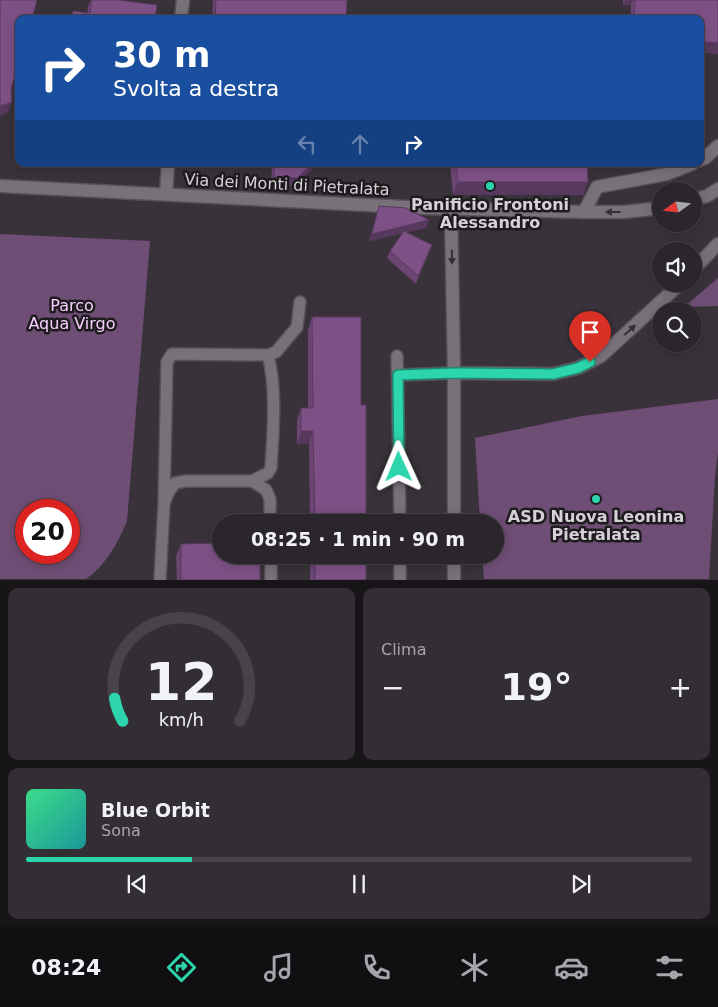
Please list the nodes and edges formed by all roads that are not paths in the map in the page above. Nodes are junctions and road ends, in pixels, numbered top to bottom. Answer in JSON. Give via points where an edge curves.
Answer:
{"nodes":[{"id":1,"x":183,"y":0,"type":"edge"},
{"id":2,"x":181,"y":15,"type":"edge"},
{"id":3,"x":718,"y":146,"type":"edge"},
{"id":4,"x":704,"y":158,"type":"edge"},
{"id":5,"x":168,"y":167,"type":"edge"},
{"id":6,"x":685,"y":167,"type":"edge"},
{"id":7,"x":0,"y":186,"type":"edge"},
{"id":8,"x":718,"y":190,"type":"edge"},
{"id":9,"x":166,"y":194,"type":"junction"},
{"id":10,"x":702,"y":197,"type":"edge"},
{"id":11,"x":451,"y":209,"type":"junction"},
{"id":12,"x":652,"y":209,"type":"edge"},
{"id":13,"x":584,"y":212,"type":"junction"},
{"id":14,"x":718,"y":244,"type":"edge"},
{"id":15,"x":718,"y":254,"type":"edge"},
{"id":16,"x":702,"y":262,"type":"edge"},
{"id":17,"x":702,"y":265,"type":"edge"},
{"id":18,"x":671,"y":292,"type":"edge"},
{"id":19,"x":300,"y":302,"type":"dead end"},
{"id":20,"x":268,"y":355,"type":"junction"},
{"id":21,"x":397,"y":356,"type":"dead end"},
{"id":22,"x":454,"y":373,"type":"junction"},
{"id":23,"x":398,"y":375,"type":"junction"},
{"id":24,"x":271,"y":468,"type":"junction"},
{"id":25,"x":252,"y":481,"type":"junction"},
{"id":26,"x":270,"y":499,"type":"junction"},
{"id":27,"x":164,"y":504,"type":"junction"},
{"id":28,"x":270,"y":514,"type":"edge"},
{"id":29,"x":400,"y":514,"type":"edge"},
{"id":30,"x":454,"y":514,"type":"edge"},
{"id":31,"x":271,"y":564,"type":"edge"},
{"id":32,"x":400,"y":564,"type":"edge"},
{"id":33,"x":454,"y":564,"type":"edge"},
{"id":34,"x":160,"y":580,"type":"edge"},
{"id":35,"x":271,"y":580,"type":"edge"},
{"id":36,"x":400,"y":580,"type":"edge"},
{"id":37,"x":454,"y":580,"type":"edge"}],
"edges":[{"from":1,"to":2,"type":"street"},
{"from":3,"to":4,"type":"street"},
{"from":5,"to":9,"type":"street"},
{"from":6,"to":13,"type":"street","via":[[668,174],[596,187]]},
{"from":7,"to":9,"type":"street","name":"Via dei Monti di Pietralata"},
{"from":8,"to":10,"type":"street"},
{"from":9,"to":11,"type":"street","name":"Via dei Monti di Pietralata"},
{"from":11,"to":13,"type":"street","name":"Via dei Monti di Pietralata"},
{"from":11,"to":22,"type":"street","one_way":true},
{"from":12,"to":13,"type":"street","name":"Via dei Monti di Pietralata","one_way":true},
{"from":14,"to":16,"type":"street"},
{"from":15,"to":17,"type":"street"},
{"from":22,"to":18,"type":"street","one_way":true,"via":[[553,374],[578,368],[601,356]]},
{"from":19,"to":20,"type":"lane","via":[[297,327],[276,352]]},
{"from":20,"to":24,"type":"lane","via":[[273,386]]},
{"from":20,"to":27,"type":"lane","via":[[172,354],[168,362]]},
{"from":21,"to":23,"type":"lane"},
{"from":22,"to":23,"type":"lane"},
{"from":22,"to":30,"type":"street"},
{"from":23,"to":29,"type":"lane"},
{"from":24,"to":25,"type":"lane"},
{"from":24,"to":26,"type":"lane"},
{"from":25,"to":26,"type":"lane","via":[[266,490]]},
{"from":25,"to":27,"type":"lane","via":[[175,483]]},
{"from":26,"to":28,"type":"lane"},
{"from":27,"to":34,"type":"lane"},
{"from":31,"to":35,"type":"lane"},
{"from":32,"to":36,"type":"lane"},
{"from":33,"to":37,"type":"street"}]}
